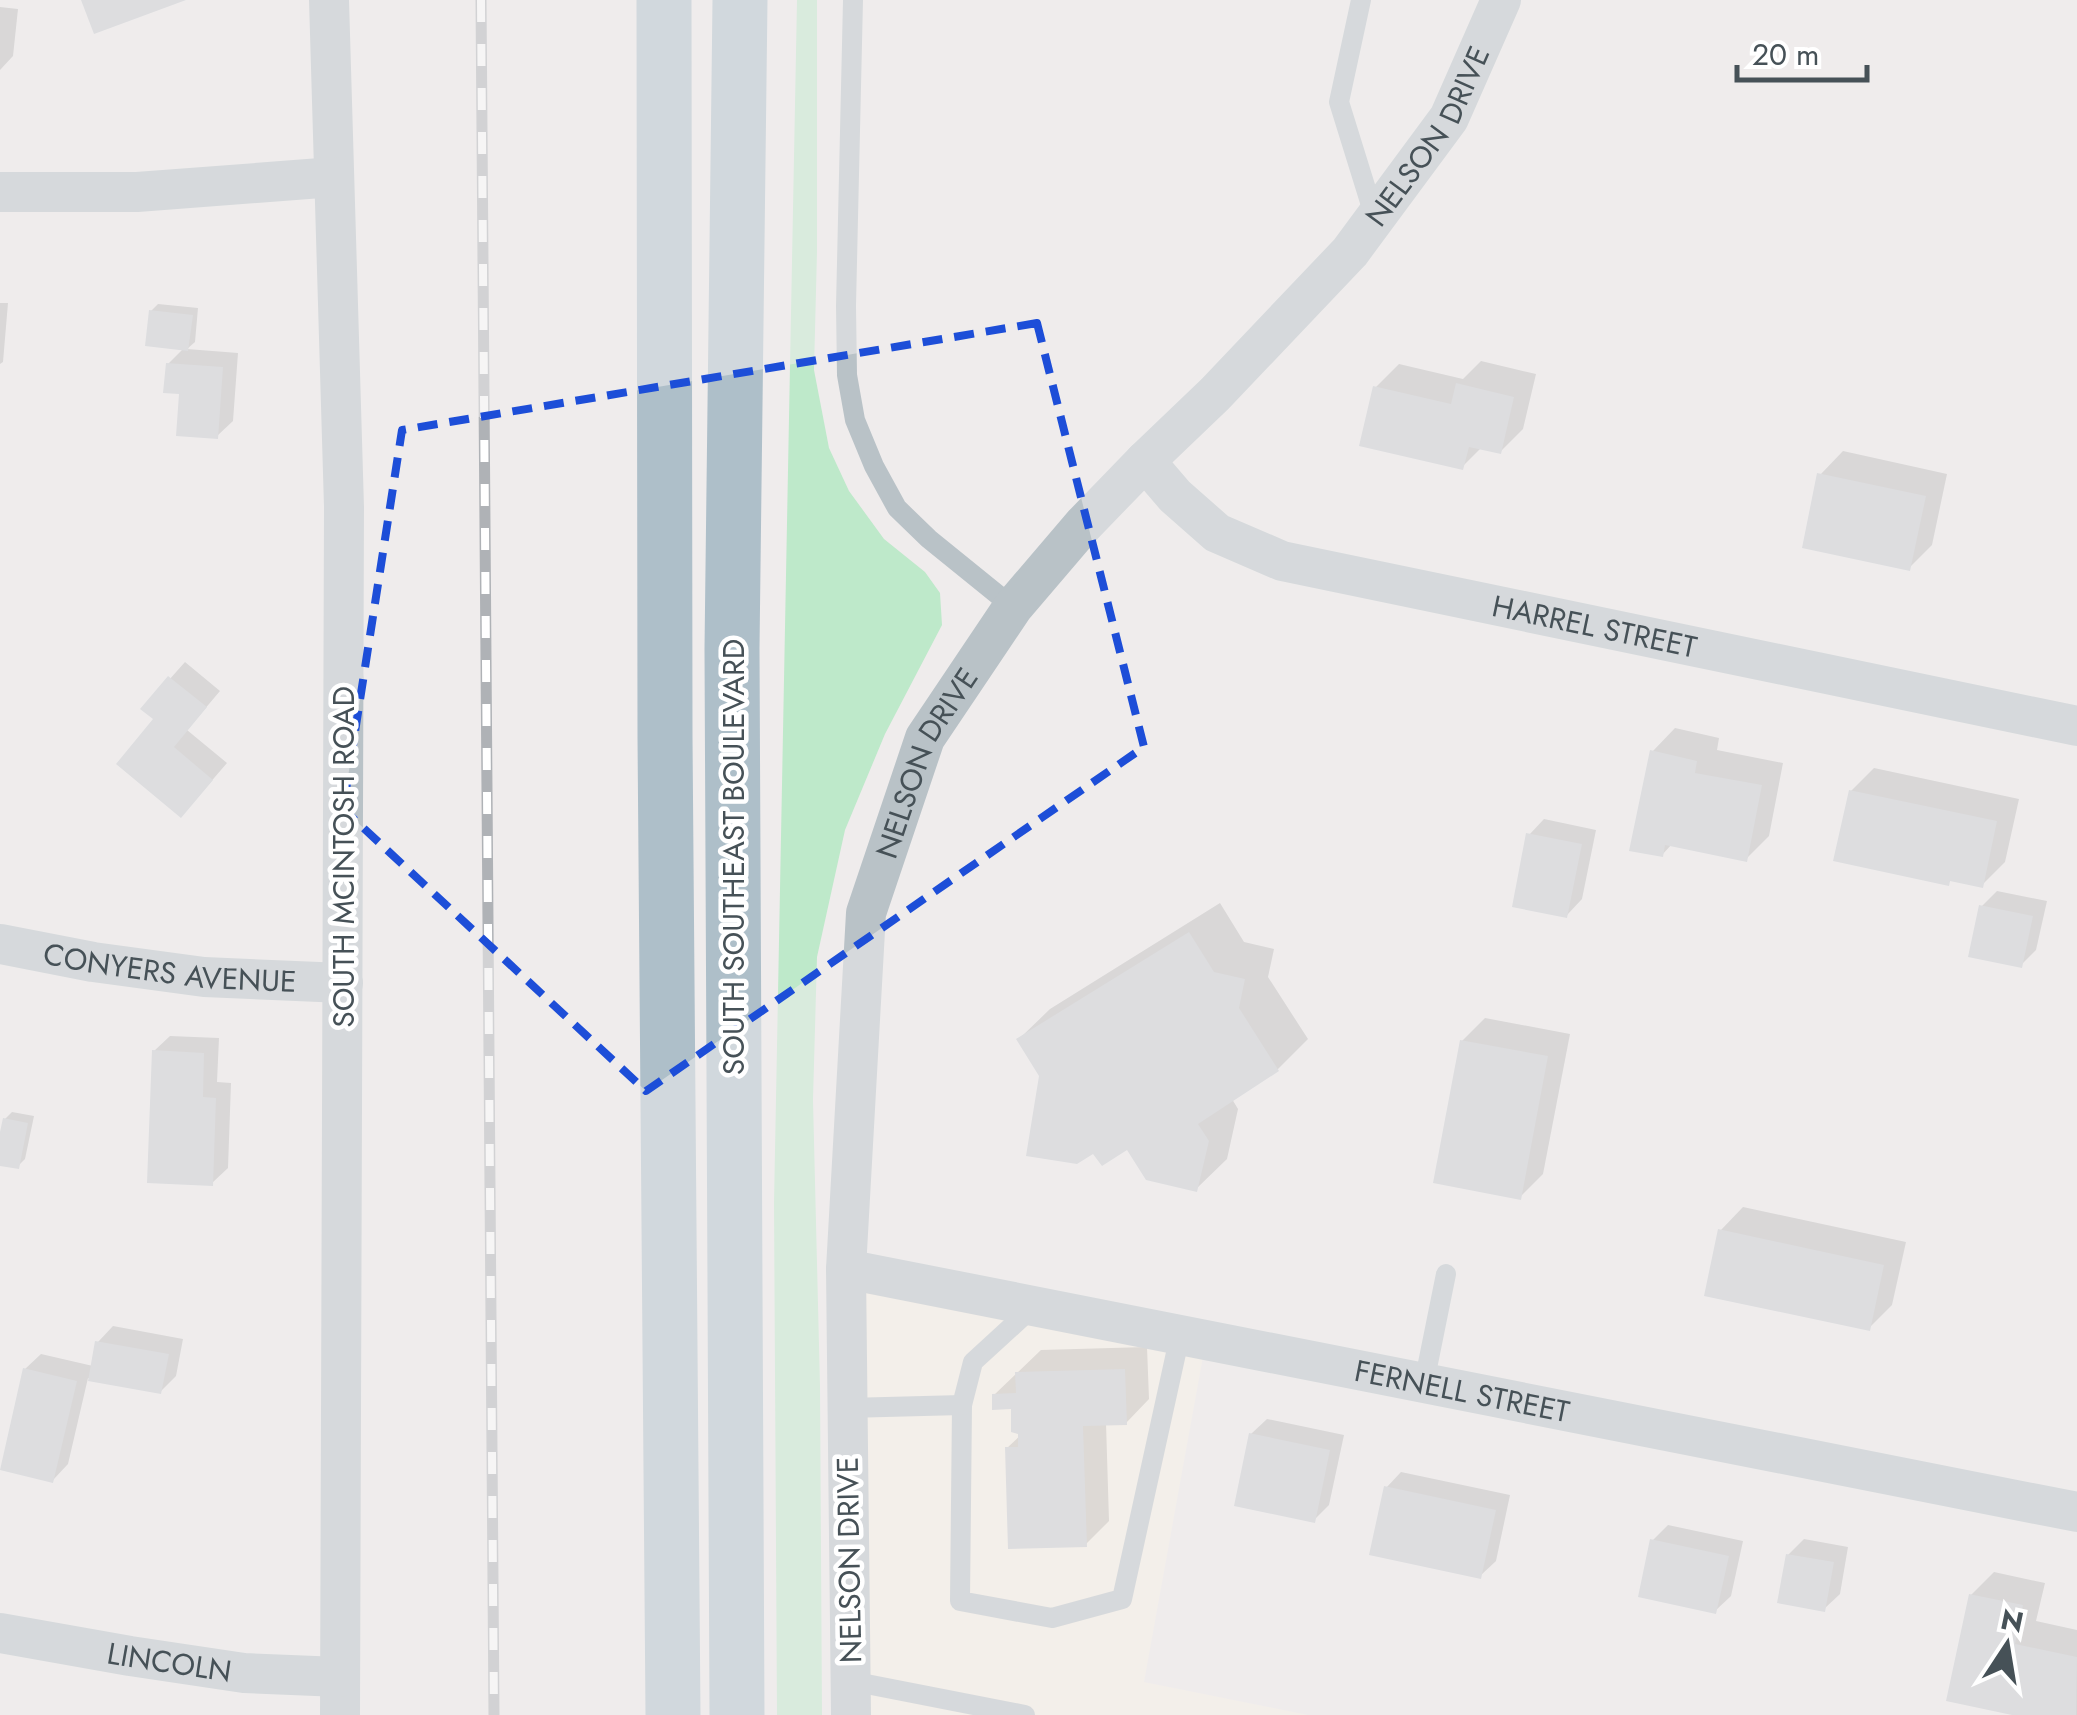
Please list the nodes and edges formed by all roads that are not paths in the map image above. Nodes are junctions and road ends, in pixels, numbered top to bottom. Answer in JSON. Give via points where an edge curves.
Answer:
{"nodes":[{"id":1,"x":329,"y":0,"type":"edge"},
{"id":2,"x":664,"y":0,"type":"edge"},
{"id":3,"x":740,"y":0,"type":"edge"},
{"id":4,"x":854,"y":0,"type":"edge"},
{"id":5,"x":1361,"y":0,"type":"edge"},
{"id":6,"x":1501,"y":0,"type":"edge"},
{"id":7,"x":334,"y":177,"type":"junction"},
{"id":8,"x":0,"y":192,"type":"edge"},
{"id":9,"x":1375,"y":218,"type":"junction"},
{"id":10,"x":1145,"y":461,"type":"junction"},
{"id":11,"x":1013,"y":607,"type":"junction"},
{"id":12,"x":2077,"y":726,"type":"edge"},
{"id":13,"x":0,"y":944,"type":"edge"},
{"id":14,"x":342,"y":983,"type":"junction"},
{"id":15,"x":846,"y":1269,"type":"junction"},
{"id":16,"x":1446,"y":1274,"type":"dead end"},
{"id":17,"x":1034,"y":1306,"type":"junction"},
{"id":18,"x":1180,"y":1335,"type":"junction"},
{"id":19,"x":1424,"y":1383,"type":"junction"},
{"id":20,"x":962,"y":1405,"type":"junction"},
{"id":21,"x":848,"y":1408,"type":"junction"},
{"id":22,"x":2077,"y":1512,"type":"edge"},
{"id":23,"x":0,"y":1633,"type":"edge"},
{"id":24,"x":340,"y":1696,"type":"edge"},
{"id":25,"x":851,"y":1698,"type":"edge"},
{"id":26,"x":673,"y":1715,"type":"edge"},
{"id":27,"x":737,"y":1715,"type":"edge"},
{"id":28,"x":1024,"y":1715,"type":"edge"}],
"edges":[{"from":1,"to":7,"type":"street","name":"SOUTH MCINTOSH ROAD"},
{"from":2,"to":26,"type":"main road"},
{"from":3,"to":27,"type":"main road","name":"SOUTH SOUTHEAST BOULEVARD","via":[[732,649]]},
{"from":4,"to":11,"type":"lane","via":[[846,306],[854,420],[897,508]]},
{"from":5,"to":9,"type":"lane","via":[[1339,102]]},
{"from":6,"to":9,"type":"street","name":"NELSON DRIVE","via":[[1450,118]]},
{"from":7,"to":8,"type":"street","via":[[137,192]]},
{"from":7,"to":14,"type":"street","name":"SOUTH MCINTOSH ROAD","via":[[344,506]]},
{"from":9,"to":10,"type":"street","name":"NELSON DRIVE","via":[[1269,338]]},
{"from":10,"to":11,"type":"street","name":"NELSON DRIVE"},
{"from":10,"to":12,"type":"street","name":"HARREL STREET","via":[[1217,532],[1282,561]]},
{"from":11,"to":15,"type":"street","name":"NELSON DRIVE","via":[[925,738],[866,913]]},
{"from":13,"to":14,"type":"street","name":"CONYERS AVENUE","via":[[204,977]]},
{"from":14,"to":24,"type":"street","name":"SOUTH MCINTOSH ROAD"},
{"from":15,"to":17,"type":"street","name":"FERNELL STREET"},
{"from":15,"to":21,"type":"street","name":"NELSON DRIVE"},
{"from":16,"to":19,"type":"lane"},
{"from":17,"to":18,"type":"street","name":"FERNELL STREET"},
{"from":17,"to":20,"type":"lane","via":[[973,1362]]},
{"from":18,"to":19,"type":"street","name":"FERNELL STREET"},
{"from":18,"to":20,"type":"lane","via":[[1122,1599],[1052,1618],[960,1601]]},
{"from":19,"to":22,"type":"street","name":"FERNELL STREET"},
{"from":20,"to":21,"type":"lane"},
{"from":21,"to":25,"type":"street","name":"NELSON DRIVE"},
{"from":23,"to":24,"type":"street","name":"LINCOLN","via":[[244,1672]]},
{"from":25,"to":28,"type":"lane"}]}
